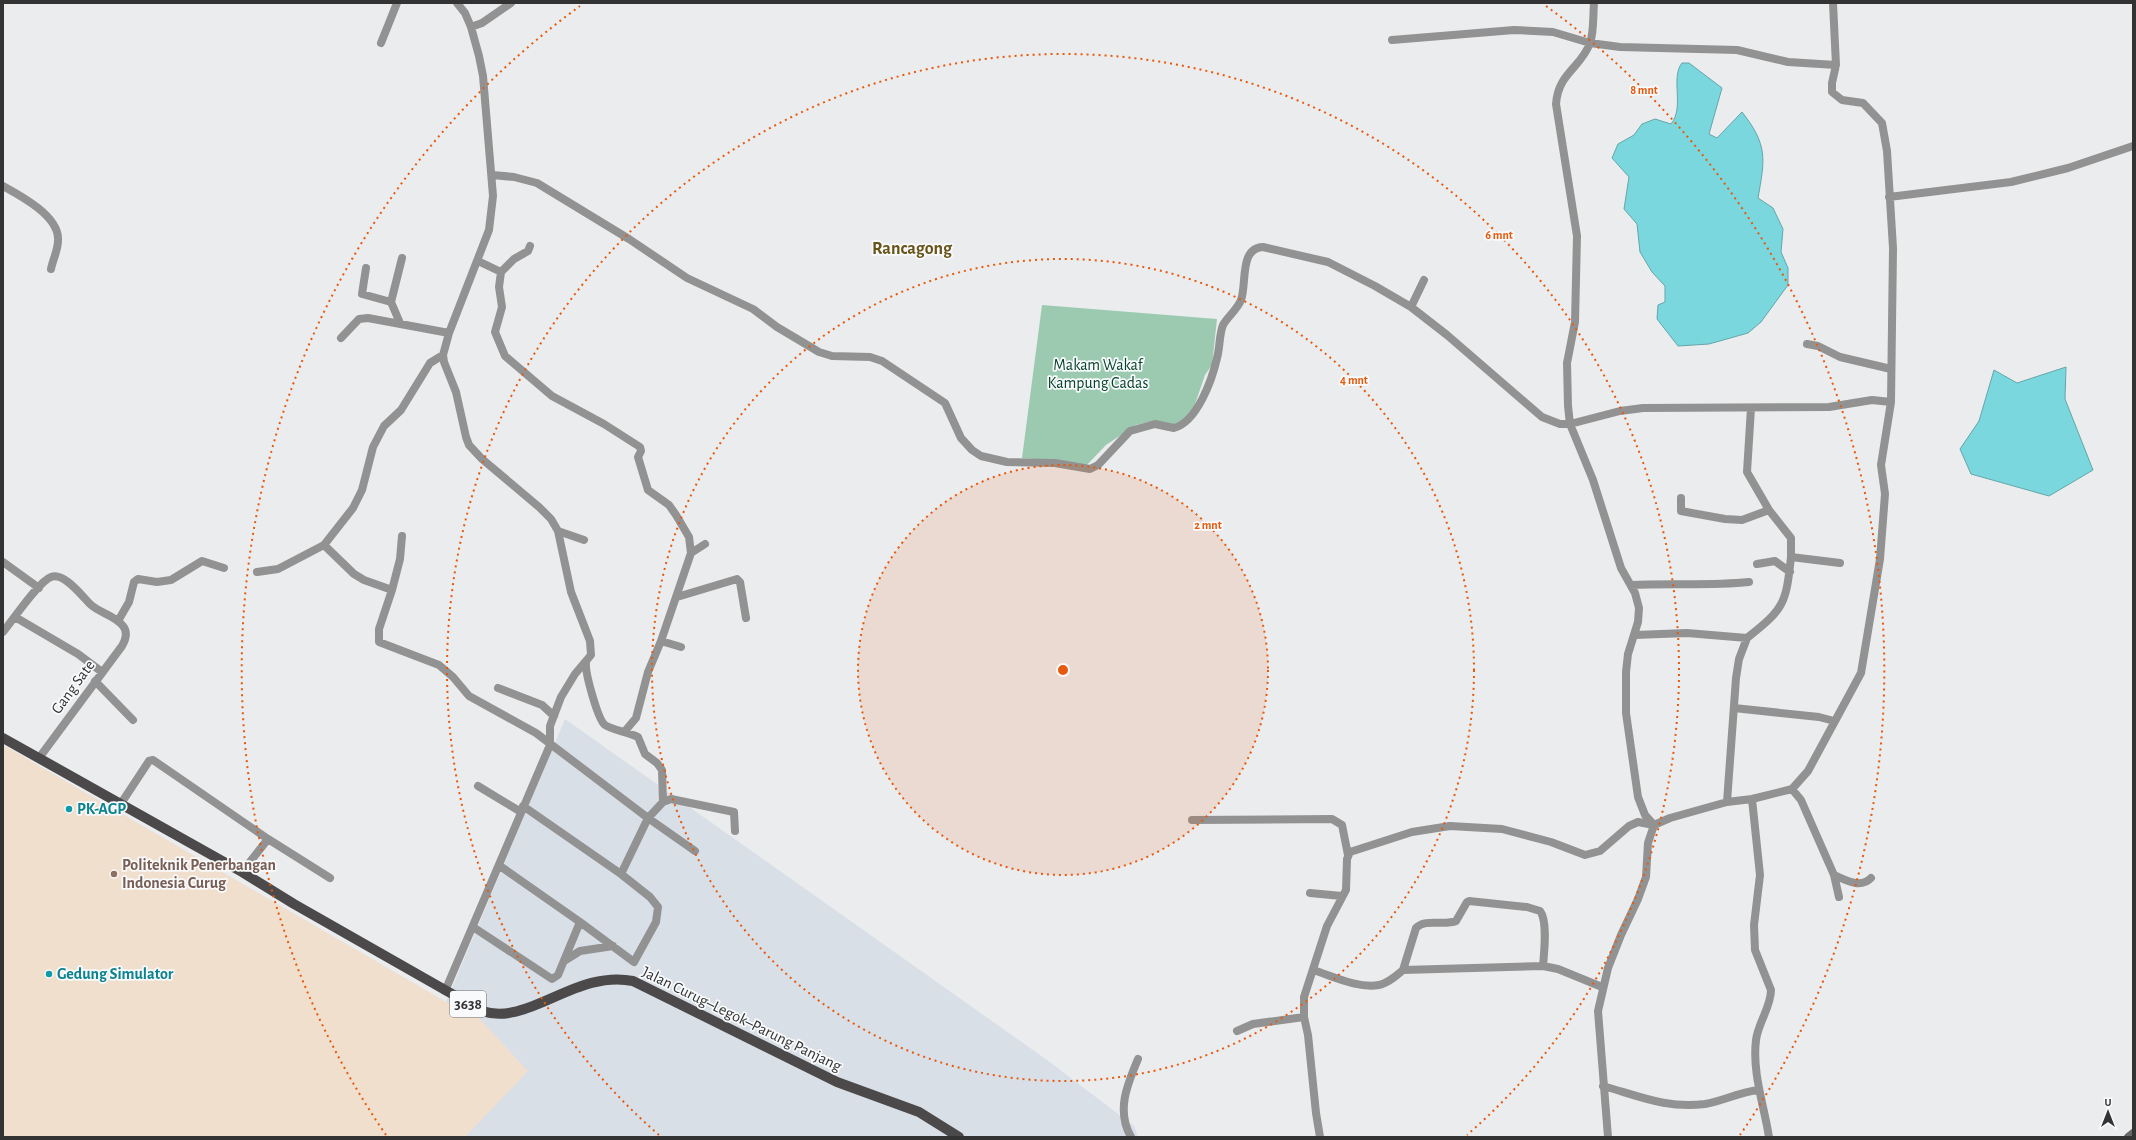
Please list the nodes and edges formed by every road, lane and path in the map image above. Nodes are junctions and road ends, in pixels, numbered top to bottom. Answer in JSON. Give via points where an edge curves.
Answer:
{"nodes":[{"id":1,"x":397,"y":3,"type":"edge"},
{"id":2,"x":457,"y":3,"type":"edge"},
{"id":3,"x":511,"y":3,"type":"edge"},
{"id":4,"x":1594,"y":3,"type":"edge"},
{"id":5,"x":1833,"y":3,"type":"edge"},
{"id":6,"x":471,"y":27,"type":"junction"},
{"id":7,"x":1392,"y":40,"type":"dead end"},
{"id":8,"x":381,"y":43,"type":"dead end"},
{"id":9,"x":1590,"y":43,"type":"junction"},
{"id":10,"x":1836,"y":65,"type":"junction"},
{"id":11,"x":2133,"y":146,"type":"edge"},
{"id":12,"x":492,"y":175,"type":"junction"},
{"id":13,"x":3,"y":186,"type":"edge"},
{"id":14,"x":1889,"y":197,"type":"junction"},
{"id":15,"x":530,"y":246,"type":"dead end"},
{"id":16,"x":402,"y":258,"type":"dead end"},
{"id":17,"x":478,"y":261,"type":"junction"},
{"id":18,"x":366,"y":268,"type":"dead end"},
{"id":19,"x":51,"y":269,"type":"dead end"},
{"id":20,"x":501,"y":272,"type":"junction"},
{"id":21,"x":1424,"y":280,"type":"dead end"},
{"id":22,"x":391,"y":302,"type":"junction"},
{"id":23,"x":1411,"y":307,"type":"junction"},
{"id":24,"x":400,"y":323,"type":"junction"},
{"id":25,"x":448,"y":333,"type":"junction"},
{"id":26,"x":341,"y":338,"type":"dead end"},
{"id":27,"x":1807,"y":344,"type":"dead end"},
{"id":28,"x":443,"y":355,"type":"junction"},
{"id":29,"x":1891,"y":369,"type":"junction"},
{"id":30,"x":1891,"y":402,"type":"junction"},
{"id":31,"x":1751,"y":408,"type":"junction"},
{"id":32,"x":1570,"y":424,"type":"junction"},
{"id":33,"x":1681,"y":498,"type":"dead end"},
{"id":34,"x":1768,"y":510,"type":"junction"},
{"id":35,"x":558,"y":531,"type":"junction"},
{"id":36,"x":402,"y":536,"type":"dead end"},
{"id":37,"x":584,"y":540,"type":"dead end"},
{"id":38,"x":705,"y":544,"type":"dead end"},
{"id":39,"x":324,"y":545,"type":"junction"},
{"id":40,"x":691,"y":554,"type":"junction"},
{"id":41,"x":1791,"y":558,"type":"junction"},
{"id":42,"x":3,"y":562,"type":"edge"},
{"id":43,"x":1840,"y":563,"type":"dead end"},
{"id":44,"x":1758,"y":564,"type":"dead end"},
{"id":45,"x":224,"y":568,"type":"dead end"},
{"id":46,"x":257,"y":572,"type":"dead end"},
{"id":47,"x":1790,"y":572,"type":"junction"},
{"id":48,"x":1749,"y":582,"type":"dead end"},
{"id":49,"x":1631,"y":585,"type":"junction"},
{"id":50,"x":38,"y":588,"type":"junction"},
{"id":51,"x":392,"y":590,"type":"junction"},
{"id":52,"x":676,"y":597,"type":"junction"},
{"id":53,"x":15,"y":617,"type":"junction"},
{"id":54,"x":746,"y":618,"type":"dead end"},
{"id":55,"x":118,"y":621,"type":"junction"},
{"id":56,"x":3,"y":632,"type":"edge"},
{"id":57,"x":1635,"y":635,"type":"junction"},
{"id":58,"x":1746,"y":638,"type":"junction"},
{"id":59,"x":661,"y":641,"type":"junction"},
{"id":60,"x":681,"y":647,"type":"dead end"},
{"id":61,"x":586,"y":663,"type":"junction"},
{"id":62,"x":102,"y":672,"type":"junction"},
{"id":63,"x":95,"y":681,"type":"junction"},
{"id":64,"x":498,"y":688,"type":"dead end"},
{"id":65,"x":1734,"y":708,"type":"junction"},
{"id":66,"x":554,"y":716,"type":"junction"},
{"id":67,"x":133,"y":720,"type":"dead end"},
{"id":68,"x":1834,"y":722,"type":"junction"},
{"id":69,"x":625,"y":731,"type":"junction"},
{"id":70,"x":3,"y":738,"type":"edge"},
{"id":71,"x":550,"y":745,"type":"junction"},
{"id":72,"x":39,"y":758,"type":"junction"},
{"id":73,"x":478,"y":786,"type":"dead end"},
{"id":74,"x":1792,"y":789,"type":"junction"},
{"id":75,"x":1752,"y":799,"type":"junction"},
{"id":76,"x":663,"y":802,"type":"junction"},
{"id":77,"x":1727,"y":802,"type":"junction"},
{"id":78,"x":120,"y":805,"type":"junction"},
{"id":79,"x":522,"y":809,"type":"junction"},
{"id":80,"x":648,"y":818,"type":"junction"},
{"id":81,"x":1192,"y":820,"type":"dead end"},
{"id":82,"x":1654,"y":825,"type":"junction"},
{"id":83,"x":735,"y":831,"type":"dead end"},
{"id":84,"x":268,"y":839,"type":"junction"},
{"id":85,"x":695,"y":851,"type":"dead end"},
{"id":86,"x":1348,"y":854,"type":"junction"},
{"id":87,"x":500,"y":866,"type":"junction"},
{"id":88,"x":242,"y":872,"type":"junction"},
{"id":89,"x":621,"y":874,"type":"junction"},
{"id":90,"x":1834,"y":875,"type":"junction"},
{"id":91,"x":330,"y":878,"type":"dead end"},
{"id":92,"x":1871,"y":878,"type":"dead end"},
{"id":93,"x":1310,"y":893,"type":"dead end"},
{"id":94,"x":1342,"y":896,"type":"junction"},
{"id":95,"x":1838,"y":897,"type":"dead end"},
{"id":96,"x":580,"y":922,"type":"junction"},
{"id":97,"x":473,"y":927,"type":"junction"},
{"id":98,"x":613,"y":946,"type":"junction"},
{"id":99,"x":564,"y":961,"type":"junction"},
{"id":100,"x":1543,"y":966,"type":"junction"},
{"id":101,"x":1313,"y":970,"type":"junction"},
{"id":102,"x":1402,"y":970,"type":"junction"},
{"id":103,"x":1602,"y":988,"type":"junction"},
{"id":104,"x":445,"y":991,"type":"junction"},
{"id":105,"x":1304,"y":1017,"type":"junction"},
{"id":106,"x":1237,"y":1031,"type":"dead end"},
{"id":107,"x":1138,"y":1059,"type":"dead end"},
{"id":108,"x":1603,"y":1086,"type":"junction"},
{"id":109,"x":1758,"y":1090,"type":"junction"},
{"id":110,"x":2133,"y":1133,"type":"edge"},
{"id":111,"x":959,"y":1137,"type":"edge"},
{"id":112,"x":1131,"y":1137,"type":"edge"},
{"id":113,"x":1320,"y":1137,"type":"edge"},
{"id":114,"x":1608,"y":1137,"type":"edge"},
{"id":115,"x":1769,"y":1137,"type":"edge"},
{"id":116,"x":2128,"y":1137,"type":"edge"}],
"edges":[{"from":1,"to":8,"type":"street"},
{"from":2,"to":6,"type":"street"},
{"from":3,"to":6,"type":"street","via":[[482,23]]},
{"from":4,"to":9,"type":"street"},
{"from":5,"to":10,"type":"street"},
{"from":6,"to":12,"type":"street","via":[[483,76]]},
{"from":7,"to":9,"type":"street","via":[[1514,30],[1559,32]]},
{"from":9,"to":10,"type":"street","via":[[1642,49],[1737,50],[1788,62]]},
{"from":9,"to":32,"type":"street","via":[[1561,83],[1556,104],[1578,236],[1575,322],[1567,363]]},
{"from":10,"to":14,"type":"street","via":[[1832,83],[1835,96],[1842,100],[1862,103],[1882,123]]},
{"from":11,"to":14,"type":"street","via":[[2068,168],[2011,182]]},
{"from":12,"to":17,"type":"street","via":[[492,212],[489,230]]},
{"from":12,"to":23,"type":"street","via":[[537,183],[687,278],[754,309],[777,327],[819,352],[832,356],[870,357],[882,361],[945,403],[961,438],[972,450],[982,456],[1008,462],[1055,463],[1090,470],[1098,465],[1130,431],[1155,424],[1174,428],[1190,419],[1211,376],[1224,325],[1241,302],[1248,258],[1256,247],[1328,262]]},
{"from":13,"to":19,"type":"street","via":[[46,215],[54,224],[58,242]]},
{"from":14,"to":29,"type":"street","via":[[1894,300]]},
{"from":15,"to":20,"type":"street","via":[[528,251],[514,259]]},
{"from":16,"to":22,"type":"street"},
{"from":17,"to":20,"type":"street"},
{"from":17,"to":25,"type":"street"},
{"from":18,"to":22,"type":"street","via":[[362,294]]},
{"from":20,"to":40,"type":"street","via":[[502,307],[495,332],[505,356],[552,396],[640,446],[638,457],[648,490],[669,505],[676,515],[689,537]]},
{"from":21,"to":23,"type":"street"},
{"from":22,"to":24,"type":"street"},
{"from":23,"to":32,"type":"street","via":[[1534,412],[1552,421]]},
{"from":24,"to":25,"type":"street"},
{"from":24,"to":26,"type":"street","via":[[377,318],[361,318],[352,324]]},
{"from":25,"to":28,"type":"street"},
{"from":27,"to":29,"type":"street","via":[[1818,346],[1840,357]]},
{"from":28,"to":35,"type":"street","via":[[460,406],[469,445],[539,507]]},
{"from":28,"to":39,"type":"street","via":[[430,363],[401,410],[384,426],[373,448],[362,490],[353,508]]},
{"from":29,"to":30,"type":"street"},
{"from":30,"to":31,"type":"street","via":[[1872,400],[1829,408]]},
{"from":30,"to":68,"type":"street","via":[[1881,465],[1885,494],[1880,559],[1861,673]]},
{"from":31,"to":32,"type":"street","via":[[1643,408]]},
{"from":31,"to":34,"type":"street","via":[[1747,472]]},
{"from":32,"to":49,"type":"street","via":[[1594,480],[1621,568]]},
{"from":33,"to":34,"type":"street","via":[[1681,511],[1725,519],[1742,520]]},
{"from":34,"to":41,"type":"street","via":[[1791,538]]},
{"from":35,"to":37,"type":"street"},
{"from":35,"to":61,"type":"street","via":[[571,592],[590,641],[592,655]]},
{"from":36,"to":51,"type":"street"},
{"from":38,"to":40,"type":"street"},
{"from":39,"to":46,"type":"street","via":[[278,569]]},
{"from":39,"to":51,"type":"street","via":[[354,574]]},
{"from":40,"to":52,"type":"street"},
{"from":41,"to":43,"type":"street"},
{"from":41,"to":47,"type":"street"},
{"from":42,"to":50,"type":"street"},
{"from":44,"to":47,"type":"street","via":[[1774,561]]},
{"from":45,"to":55,"type":"street","via":[[202,561],[171,580],[157,582],[138,579],[134,582],[129,602]]},
{"from":47,"to":58,"type":"street","via":[[1782,605]]},
{"from":48,"to":49,"type":"street","via":[[1710,585]]},
{"from":49,"to":57,"type":"street","via":[[1639,608]]},
{"from":50,"to":53,"type":"street"},
{"from":50,"to":55,"type":"street","via":[[53,576],[60,576],[94,608]]},
{"from":51,"to":71,"type":"street","via":[[379,629],[379,642],[439,665],[469,696],[536,733]]},
{"from":52,"to":54,"type":"street","via":[[737,579],[740,582]]},
{"from":52,"to":59,"type":"street"},
{"from":53,"to":56,"type":"street"},
{"from":53,"to":62,"type":"street","via":[[78,654]]},
{"from":55,"to":62,"type":"street","name":"Gang Sate","via":[[124,626],[126,639]]},
{"from":57,"to":58,"type":"street","via":[[1687,634]]},
{"from":57,"to":82,"type":"street","via":[[1628,654],[1626,713],[1638,797],[1645,815]]},
{"from":58,"to":65,"type":"street","via":[[1739,659]]},
{"from":59,"to":60,"type":"street"},
{"from":59,"to":69,"type":"street","via":[[648,672],[636,718]]},
{"from":61,"to":66,"type":"street","via":[[569,683]]},
{"from":61,"to":69,"type":"street","via":[[587,676],[601,721],[610,728]]},
{"from":62,"to":63,"type":"street","name":"Gang Sate"},
{"from":63,"to":67,"type":"street"},
{"from":63,"to":72,"type":"street","name":"Gang Sate"},
{"from":64,"to":66,"type":"street","via":[[542,705]]},
{"from":65,"to":68,"type":"street","via":[[1819,717]]},
{"from":65,"to":77,"type":"street"},
{"from":66,"to":71,"type":"street","via":[[550,726]]},
{"from":68,"to":74,"type":"street","via":[[1808,771]]},
{"from":69,"to":76,"type":"street","via":[[638,737],[645,754],[660,767],[663,775]]},
{"from":70,"to":72,"type":"main road","name":"Jalan Curug–Legok–Parung Panjang","number":"3638"},
{"from":71,"to":79,"type":"street"},
{"from":71,"to":80,"type":"street"},
{"from":72,"to":78,"type":"main road","name":"Jalan Curug–Legok–Parung Panjang","number":"3638"},
{"from":73,"to":79,"type":"street"},
{"from":74,"to":75,"type":"street"},
{"from":74,"to":90,"type":"street","via":[[1801,800]]},
{"from":75,"to":77,"type":"street"},
{"from":75,"to":109,"type":"street","via":[[1760,875],[1754,925],[1755,950],[1771,990],[1756,1042]]},
{"from":76,"to":80,"type":"street"},
{"from":76,"to":83,"type":"street","via":[[671,800],[734,812]]},
{"from":77,"to":82,"type":"street"},
{"from":78,"to":84,"type":"street","via":[[149,762],[153,760]]},
{"from":78,"to":88,"type":"main road","name":"Jalan Curug–Legok–Parung Panjang","number":"3638"},
{"from":79,"to":87,"type":"street"},
{"from":79,"to":89,"type":"street"},
{"from":80,"to":85,"type":"street"},
{"from":80,"to":89,"type":"street"},
{"from":81,"to":86,"type":"street","via":[[1332,818],[1342,825]]},
{"from":82,"to":86,"type":"street","via":[[1638,822],[1629,826],[1600,851],[1590,855],[1502,829],[1450,826],[1412,832]]},
{"from":82,"to":103,"type":"street","via":[[1648,843],[1646,877]]},
{"from":84,"to":88,"type":"street"},
{"from":84,"to":91,"type":"street"},
{"from":86,"to":94,"type":"street","via":[[1348,882]]},
{"from":87,"to":96,"type":"street"},
{"from":87,"to":97,"type":"street"},
{"from":88,"to":104,"type":"main road","name":"Jalan Curug–Legok–Parung Panjang","number":"3638"},
{"from":89,"to":98,"type":"street","via":[[650,897],[658,907],[656,922],[634,966]]},
{"from":90,"to":92,"type":"street","via":[[1856,884],[1864,883]]},
{"from":90,"to":95,"type":"street"},
{"from":93,"to":94,"type":"street"},
{"from":94,"to":101,"type":"street","via":[[1327,926]]},
{"from":96,"to":98,"type":"street"},
{"from":96,"to":99,"type":"street"},
{"from":97,"to":99,"type":"street","via":[[552,979],[558,975]]},
{"from":97,"to":104,"type":"street"},
{"from":98,"to":99,"type":"street","via":[[580,951]]},
{"from":100,"to":102,"type":"street"},
{"from":100,"to":102,"type":"street","via":[[1544,922],[1540,911],[1528,907],[1469,901],[1456,921],[1447,924],[1421,924],[1416,928]]},
{"from":100,"to":103,"type":"street"},
{"from":101,"to":102,"type":"street","via":[[1368,986],[1388,982]]},
{"from":101,"to":105,"type":"street","via":[[1304,997]]},
{"from":103,"to":108,"type":"street","via":[[1598,1011]]},
{"from":104,"to":111,"type":"main road","name":"Jalan Curug–Legok–Parung Panjang","number":"3638","via":[[482,1011],[502,1015],[520,1011],[558,994],[602,980],[633,981],[836,1082],[919,1112]]},
{"from":105,"to":106,"type":"street","via":[[1253,1024]]},
{"from":105,"to":113,"type":"street"},
{"from":107,"to":112,"type":"street","via":[[1129,1080],[1123,1109],[1126,1128]]},
{"from":108,"to":109,"type":"street","via":[[1662,1104],[1689,1106],[1707,1104]]},
{"from":108,"to":114,"type":"street"},
{"from":109,"to":115,"type":"street"},
{"from":110,"to":116,"type":"street"}]}
